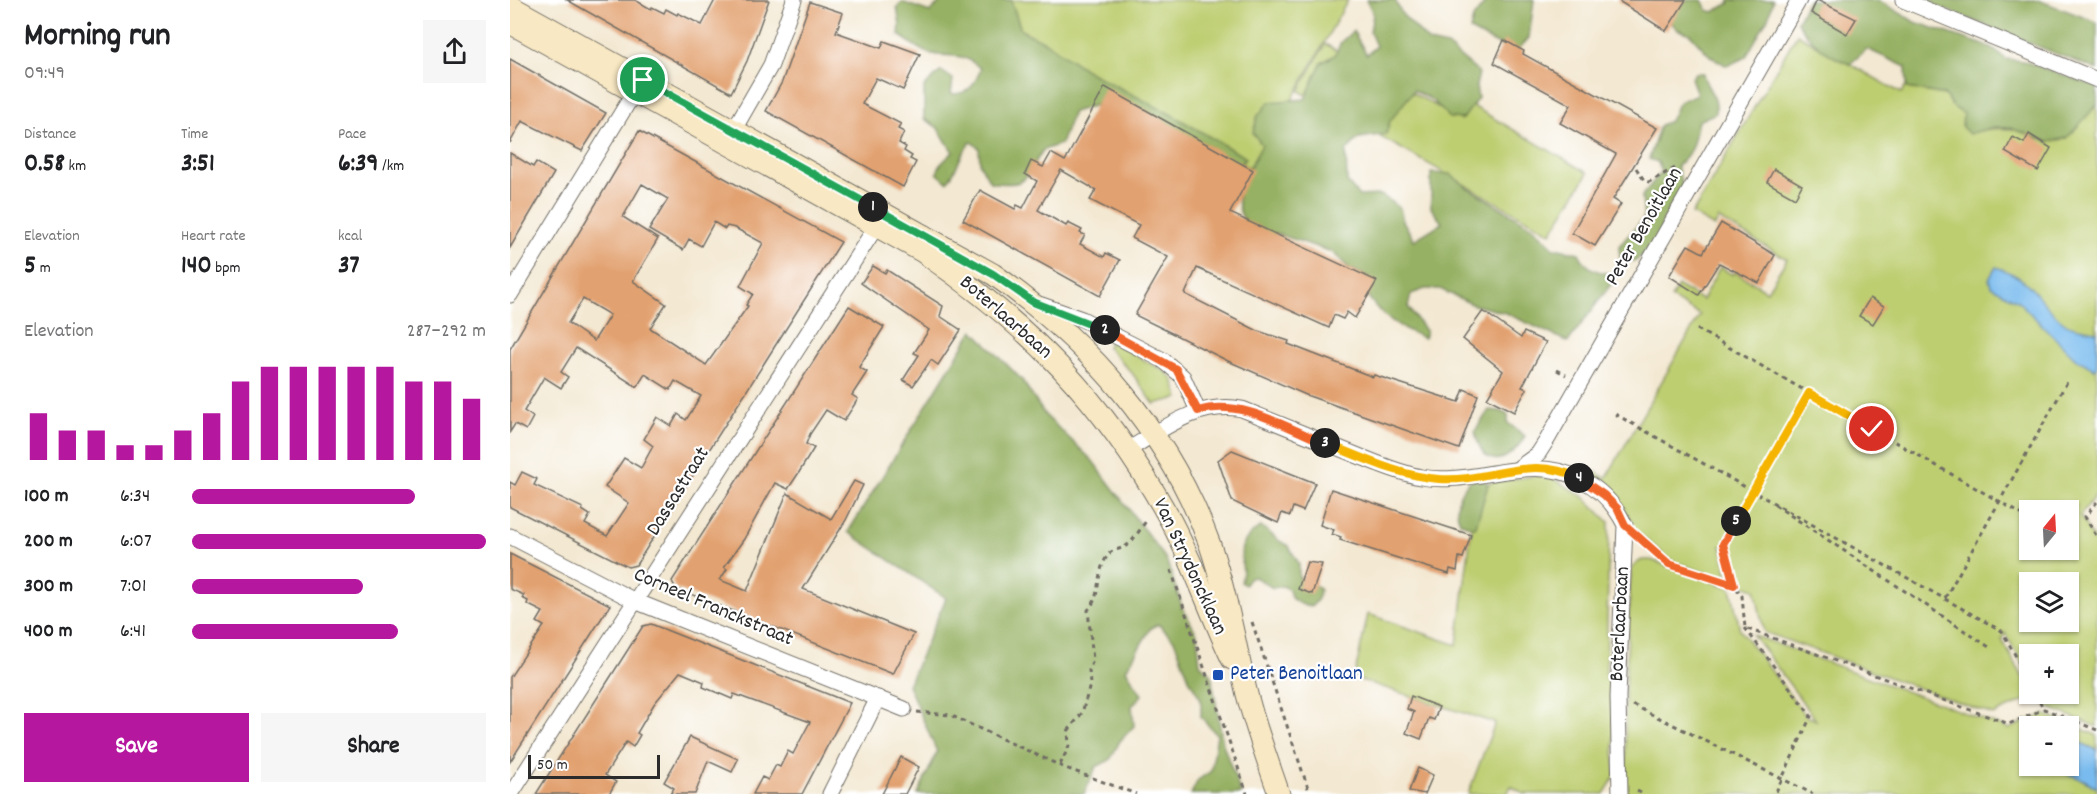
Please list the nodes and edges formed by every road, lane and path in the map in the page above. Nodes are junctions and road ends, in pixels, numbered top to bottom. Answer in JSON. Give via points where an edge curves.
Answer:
{"nodes":[{"id":1,"x":794,"y":0,"type":"edge"},
{"id":2,"x":1799,"y":0,"type":"edge"},
{"id":3,"x":1903,"y":0,"type":"edge"},
{"id":4,"x":510,"y":6,"type":"edge"},
{"id":5,"x":510,"y":23,"type":"edge"},
{"id":6,"x":2097,"y":80,"type":"edge"},
{"id":7,"x":639,"y":86,"type":"junction"},
{"id":8,"x":730,"y":136,"type":"junction"},
{"id":9,"x":1636,"y":168,"type":"dead end"},
{"id":10,"x":1675,"y":168,"type":"dead end"},
{"id":11,"x":880,"y":220,"type":"junction"},
{"id":12,"x":510,"y":296,"type":"edge"},
{"id":13,"x":1033,"y":302,"type":"junction"},
{"id":14,"x":1697,"y":329,"type":"dead end"},
{"id":15,"x":2067,"y":381,"type":"dead end"},
{"id":16,"x":1809,"y":393,"type":"junction"},
{"id":17,"x":1198,"y":411,"type":"junction"},
{"id":18,"x":1615,"y":414,"type":"dead end"},
{"id":19,"x":1155,"y":434,"type":"junction"},
{"id":20,"x":1128,"y":450,"type":"junction"},
{"id":21,"x":1520,"y":467,"type":"junction"},
{"id":22,"x":1753,"y":491,"type":"junction"},
{"id":23,"x":1999,"y":501,"type":"junction"},
{"id":24,"x":2097,"y":501,"type":"edge"},
{"id":25,"x":1142,"y":510,"type":"dead end"},
{"id":26,"x":2019,"y":513,"type":"edge"},
{"id":27,"x":1147,"y":520,"type":"junction"},
{"id":28,"x":1625,"y":525,"type":"junction"},
{"id":29,"x":1153,"y":530,"type":"dead end"},
{"id":30,"x":510,"y":536,"type":"edge"},
{"id":31,"x":2097,"y":537,"type":"edge"},
{"id":32,"x":1168,"y":560,"type":"dead end"},
{"id":33,"x":1734,"y":585,"type":"junction"},
{"id":34,"x":1945,"y":598,"type":"junction"},
{"id":35,"x":635,"y":601,"type":"junction"},
{"id":36,"x":1745,"y":628,"type":"junction"},
{"id":37,"x":1989,"y":647,"type":"dead end"},
{"id":38,"x":2019,"y":662,"type":"edge"},
{"id":39,"x":1245,"y":687,"type":"junction"},
{"id":40,"x":1618,"y":697,"type":"junction"},
{"id":41,"x":878,"y":698,"type":"junction"},
{"id":42,"x":2041,"y":704,"type":"edge"},
{"id":43,"x":904,"y":709,"type":"joint"},
{"id":44,"x":2044,"y":709,"type":"junction"},
{"id":45,"x":2097,"y":730,"type":"edge"},
{"id":46,"x":1060,"y":765,"type":"junction"},
{"id":47,"x":1782,"y":779,"type":"junction"},
{"id":48,"x":511,"y":794,"type":"edge"},
{"id":49,"x":830,"y":794,"type":"edge"},
{"id":50,"x":1136,"y":794,"type":"edge"},
{"id":51,"x":1247,"y":794,"type":"edge"},
{"id":52,"x":1279,"y":794,"type":"edge"},
{"id":53,"x":1620,"y":794,"type":"edge"},
{"id":54,"x":1775,"y":794,"type":"edge"},
{"id":55,"x":1813,"y":794,"type":"edge"}],
"edges":[{"from":1,"to":8,"type":"street","via":[[771,65]]},
{"from":2,"to":21,"type":"street","name":"Peter Benoitlaan","via":[[1558,423],[1538,454]]},
{"from":3,"to":6,"type":"street"},
{"from":4,"to":7,"type":"main road","name":"Boterlaarbaan"},
{"from":5,"to":7,"type":"main road","name":"Boterlaarbaan"},
{"from":7,"to":8,"type":"main road","name":"Boterlaarbaan"},
{"from":7,"to":12,"type":"street"},
{"from":8,"to":11,"type":"main road","name":"Boterlaarbaan"},
{"from":9,"to":10,"type":"path","via":[[1649,182]]},
{"from":11,"to":13,"type":"main road","name":"Boterlaarbaan","via":[[982,268]]},
{"from":11,"to":20,"type":"main road","name":"Boterlaarbaan","via":[[980,292],[1043,347],[1096,405]]},
{"from":11,"to":35,"type":"street","name":"Dassastraat"},
{"from":13,"to":17,"type":"street","via":[[1082,319],[1163,360],[1183,377]]},
{"from":13,"to":19,"type":"main road","name":"Boterlaarbaan","via":[[1091,356]]},
{"from":14,"to":16,"type":"path"},
{"from":15,"to":23,"type":"path"},
{"from":16,"to":22,"type":"path"},
{"from":16,"to":23,"type":"path"},
{"from":17,"to":19,"type":"street"},
{"from":17,"to":21,"type":"street","via":[[1226,406],[1242,409],[1420,477],[1461,478]]},
{"from":18,"to":22,"type":"path"},
{"from":19,"to":20,"type":"street"},
{"from":19,"to":39,"type":"main road","name":"Van Strydoncklaan","via":[[1209,544],[1232,616]]},
{"from":20,"to":39,"type":"main road","name":"Van Strydoncklaan","via":[[1186,552]]},
{"from":21,"to":28,"type":"street","via":[[1555,469],[1589,484],[1617,508]]},
{"from":22,"to":33,"type":"path","via":[[1723,544]]},
{"from":22,"to":34,"type":"path"},
{"from":22,"to":37,"type":"path"},
{"from":23,"to":26,"type":"path"},
{"from":23,"to":34,"type":"path"},
{"from":24,"to":31,"type":"path","via":[[2085,517]]},
{"from":25,"to":27,"type":"path"},
{"from":27,"to":29,"type":"path"},
{"from":27,"to":46,"type":"path","via":[[1126,546],[1107,555],[1101,567],[1097,599],[1088,610],[1093,660],[1090,684],[1082,713],[1068,732],[1069,746]]},
{"from":28,"to":33,"type":"path","via":[[1669,564]]},
{"from":28,"to":40,"type":"street","name":"Boterlaarbaan"},
{"from":30,"to":35,"type":"street","name":"Corneel Franckstraat"},
{"from":32,"to":51,"type":"path"},
{"from":33,"to":36,"type":"path","via":[[1742,596]]},
{"from":34,"to":38,"type":"path","via":[[2002,631]]},
{"from":35,"to":41,"type":"street","name":"Corneel Franckstraat"},
{"from":35,"to":48,"type":"street","name":"Dassastraat"},
{"from":36,"to":44,"type":"path","via":[[2009,724]]},
{"from":36,"to":47,"type":"path","via":[[1811,716]]},
{"from":39,"to":52,"type":"main road","name":"Van Strydoncklaan"},
{"from":40,"to":47,"type":"path"},
{"from":40,"to":53,"type":"street","name":"Boterlaarbaan"},
{"from":41,"to":43,"type":"street","name":"Corneel Franckstraat"},
{"from":41,"to":49,"type":"street"},
{"from":42,"to":44,"type":"path"},
{"from":43,"to":46,"type":"path","via":[[950,715]]},
{"from":44,"to":45,"type":"path"},
{"from":46,"to":50,"type":"path"},
{"from":47,"to":54,"type":"path"},
{"from":47,"to":55,"type":"path"}]}
